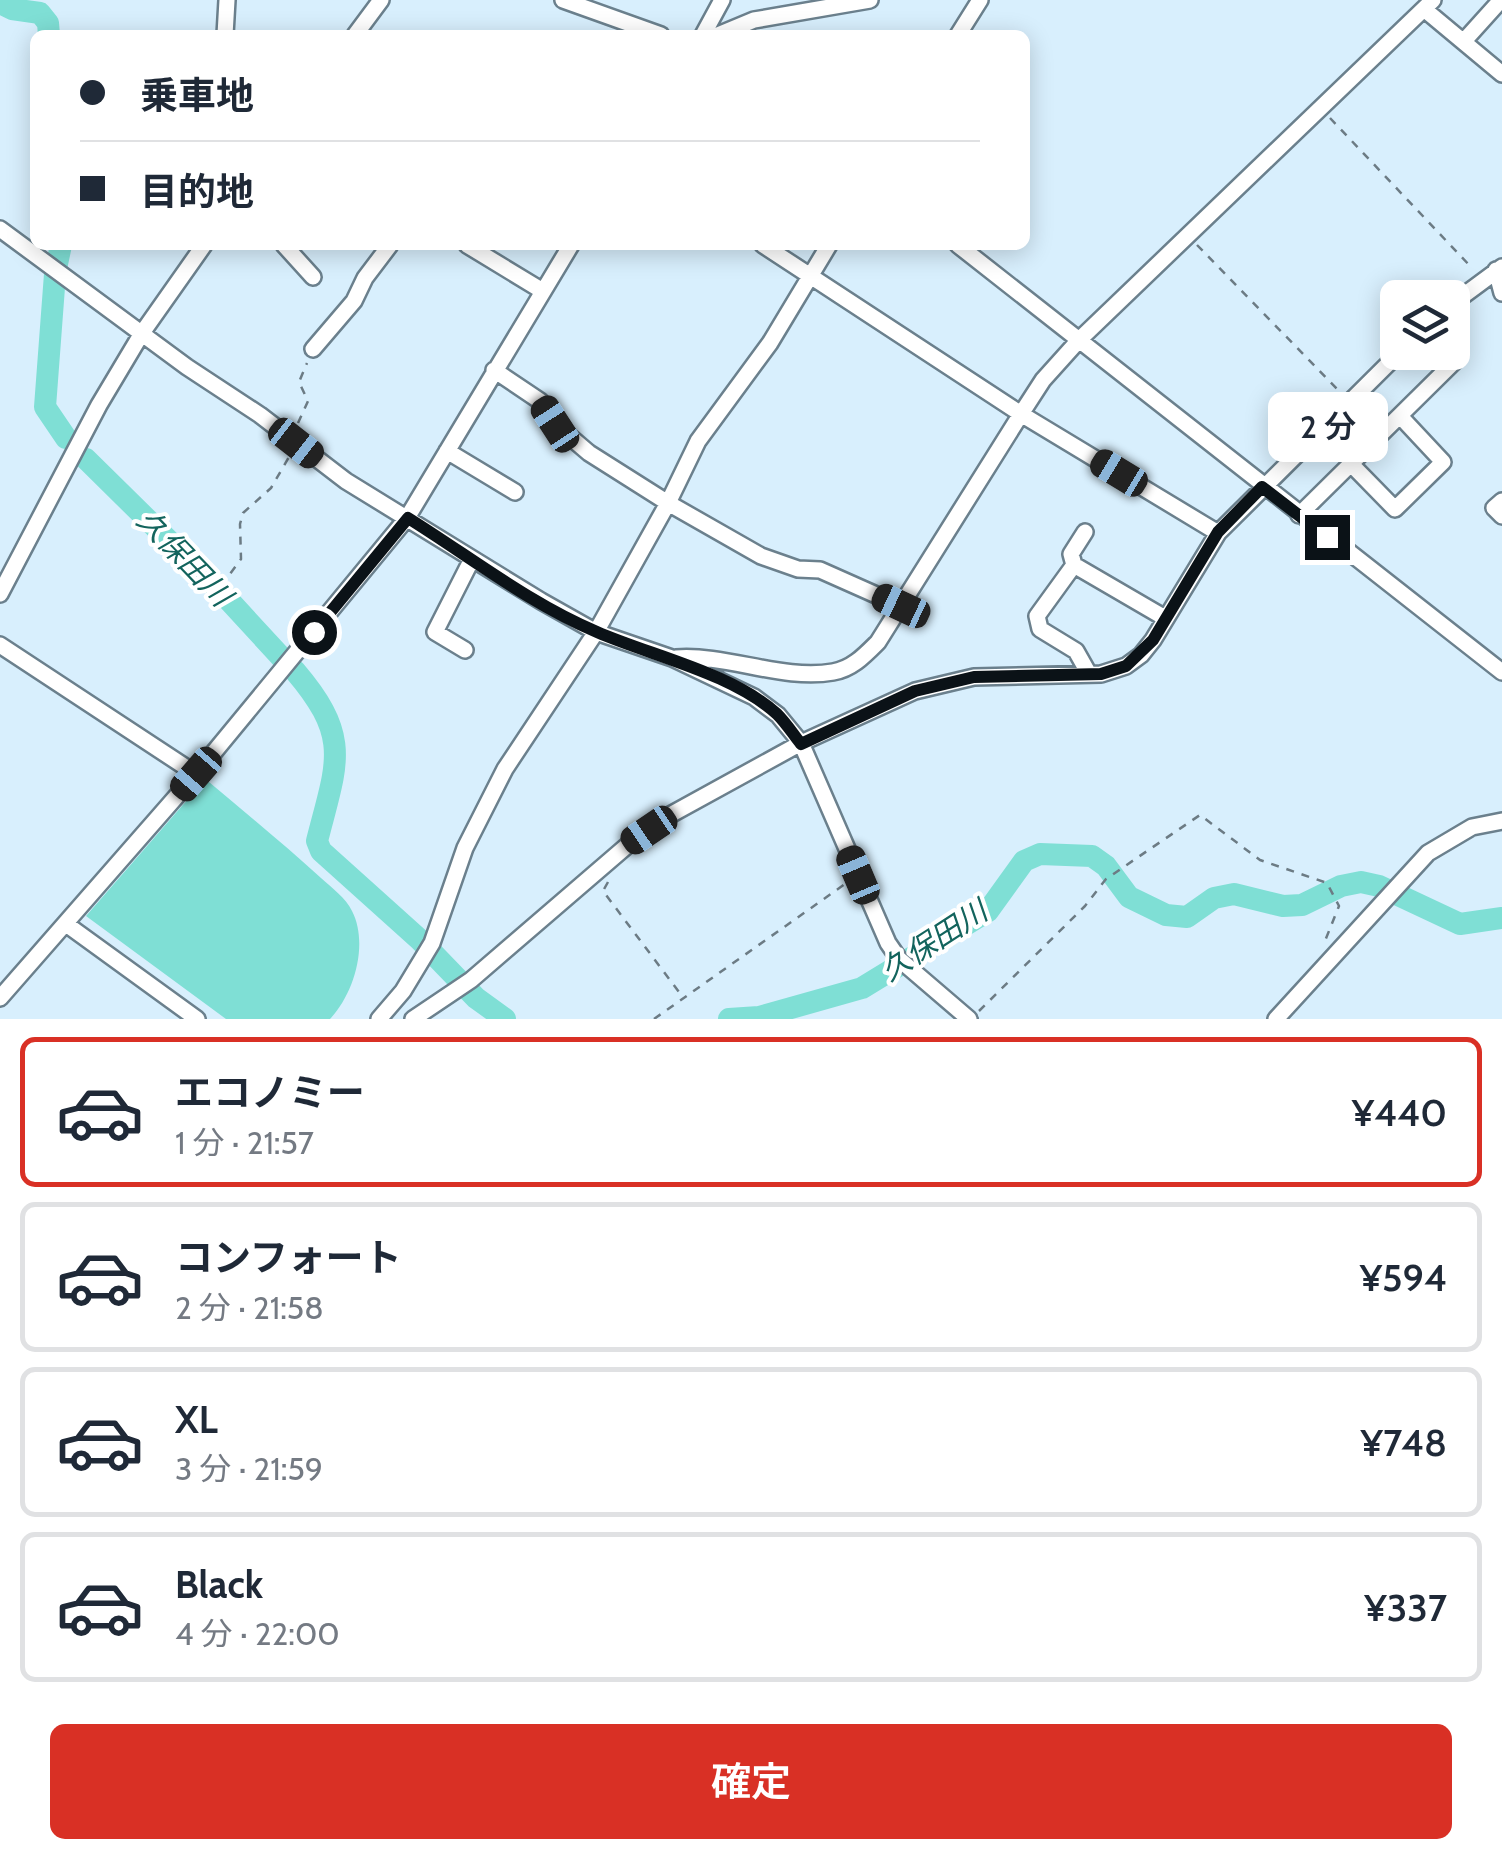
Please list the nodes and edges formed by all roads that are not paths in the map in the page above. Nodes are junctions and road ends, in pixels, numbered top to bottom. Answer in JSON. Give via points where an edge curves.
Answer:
{"nodes":[{"id":1,"x":227,"y":0,"type":"edge"},
{"id":2,"x":378,"y":0,"type":"edge"},
{"id":3,"x":564,"y":0,"type":"edge"},
{"id":4,"x":722,"y":0,"type":"edge"},
{"id":5,"x":870,"y":0,"type":"edge"},
{"id":6,"x":980,"y":0,"type":"edge"},
{"id":7,"x":1501,"y":0,"type":"edge"},
{"id":8,"x":1429,"y":5,"type":"edge"},
{"id":9,"x":225,"y":30,"type":"edge"},
{"id":10,"x":358,"y":30,"type":"edge"},
{"id":11,"x":646,"y":30,"type":"edge"},
{"id":12,"x":706,"y":30,"type":"edge"},
{"id":13,"x":730,"y":30,"type":"edge"},
{"id":14,"x":961,"y":30,"type":"edge"},
{"id":15,"x":1464,"y":40,"type":"junction"},
{"id":16,"x":1502,"y":74,"type":"edge"},
{"id":17,"x":0,"y":229,"type":"edge"},
{"id":18,"x":200,"y":250,"type":"edge"},
{"id":19,"x":289,"y":250,"type":"edge"},
{"id":20,"x":386,"y":250,"type":"edge"},
{"id":21,"x":474,"y":250,"type":"edge"},
{"id":22,"x":567,"y":250,"type":"edge"},
{"id":23,"x":770,"y":250,"type":"edge"},
{"id":24,"x":826,"y":250,"type":"edge"},
{"id":25,"x":964,"y":250,"type":"edge"},
{"id":26,"x":1495,"y":271,"type":"edge"},
{"id":27,"x":809,"y":276,"type":"junction"},
{"id":28,"x":313,"y":277,"type":"dead end"},
{"id":29,"x":541,"y":290,"type":"junction"},
{"id":30,"x":1470,"y":290,"type":"edge"},
{"id":31,"x":1502,"y":293,"type":"edge"},
{"id":32,"x":142,"y":333,"type":"junction"},
{"id":33,"x":1079,"y":340,"type":"junction"},
{"id":34,"x":312,"y":349,"type":"road end"},
{"id":35,"x":494,"y":370,"type":"junction"},
{"id":36,"x":1381,"y":370,"type":"edge"},
{"id":37,"x":1446,"y":370,"type":"edge"},
{"id":38,"x":1020,"y":414,"type":"junction"},
{"id":39,"x":1400,"y":416,"type":"junction"},
{"id":40,"x":447,"y":451,"type":"junction"},
{"id":41,"x":1351,"y":464,"type":"junction"},
{"id":42,"x":1262,"y":487,"type":"junction"},
{"id":43,"x":516,"y":492,"type":"dead end"},
{"id":44,"x":1502,"y":501,"type":"edge"},
{"id":45,"x":668,"y":503,"type":"junction"},
{"id":46,"x":1298,"y":515,"type":"junction"},
{"id":47,"x":1502,"y":516,"type":"edge"},
{"id":48,"x":408,"y":518,"type":"junction"},
{"id":49,"x":1085,"y":532,"type":"dead end"},
{"id":50,"x":1218,"y":532,"type":"junction"},
{"id":51,"x":472,"y":559,"type":"junction"},
{"id":52,"x":1074,"y":565,"type":"junction"},
{"id":53,"x":0,"y":594,"type":"edge"},
{"id":54,"x":901,"y":606,"type":"junction"},
{"id":55,"x":1166,"y":618,"type":"junction"},
{"id":56,"x":596,"y":632,"type":"junction"},
{"id":57,"x":0,"y":645,"type":"edge"},
{"id":58,"x":465,"y":650,"type":"dead end"},
{"id":59,"x":672,"y":658,"type":"junction"},
{"id":60,"x":1500,"y":670,"type":"edge"},
{"id":61,"x":1089,"y":674,"type":"junction"},
{"id":62,"x":801,"y":744,"type":"junction"},
{"id":63,"x":196,"y":774,"type":"junction"},
{"id":64,"x":1502,"y":821,"type":"edge"},
{"id":65,"x":66,"y":924,"type":"junction"},
{"id":66,"x":414,"y":975,"type":"junction"},
{"id":67,"x":0,"y":998,"type":"edge"},
{"id":68,"x":428,"y":1010,"type":"junction"},
{"id":69,"x":197,"y":1019,"type":"edge"},
{"id":70,"x":379,"y":1019,"type":"edge"},
{"id":71,"x":413,"y":1019,"type":"edge"},
{"id":72,"x":970,"y":1019,"type":"edge"},
{"id":73,"x":1276,"y":1019,"type":"edge"}],
"edges":[{"from":1,"to":9,"type":"street"},
{"from":2,"to":10,"type":"street"},
{"from":3,"to":11,"type":"street"},
{"from":4,"to":12,"type":"street"},
{"from":5,"to":13,"type":"street"},
{"from":6,"to":14,"type":"street"},
{"from":7,"to":15,"type":"street"},
{"from":8,"to":15,"type":"street"},
{"from":8,"to":33,"type":"street"},
{"from":15,"to":16,"type":"street"},
{"from":17,"to":32,"type":"street"},
{"from":18,"to":32,"type":"street"},
{"from":19,"to":28,"type":"street"},
{"from":20,"to":34,"type":"street"},
{"from":21,"to":29,"type":"street"},
{"from":22,"to":29,"type":"street"},
{"from":23,"to":27,"type":"street"},
{"from":24,"to":27,"type":"street"},
{"from":25,"to":33,"type":"street"},
{"from":26,"to":30,"type":"street"},
{"from":26,"to":31,"type":"street"},
{"from":27,"to":38,"type":"street"},
{"from":27,"to":45,"type":"street","via":[[770,343],[698,441]]},
{"from":29,"to":35,"type":"street"},
{"from":32,"to":48,"type":"street","via":[[346,481]]},
{"from":32,"to":53,"type":"street"},
{"from":33,"to":38,"type":"street"},
{"from":33,"to":42,"type":"street"},
{"from":35,"to":40,"type":"street"},
{"from":35,"to":45,"type":"street","via":[[540,401],[589,453]]},
{"from":36,"to":42,"type":"street"},
{"from":37,"to":39,"type":"street"},
{"from":38,"to":50,"type":"street"},
{"from":38,"to":54,"type":"street"},
{"from":39,"to":41,"type":"street"},
{"from":39,"to":41,"type":"street","via":[[1442,462],[1431,474],[1395,508]]},
{"from":40,"to":43,"type":"street"},
{"from":40,"to":48,"type":"street"},
{"from":41,"to":46,"type":"street"},
{"from":42,"to":46,"type":"street"},
{"from":42,"to":50,"type":"street"},
{"from":44,"to":47,"type":"street","via":[[1494,508]]},
{"from":45,"to":54,"type":"street","via":[[761,556],[798,570],[820,570]]},
{"from":45,"to":56,"type":"street"},
{"from":46,"to":60,"type":"street"},
{"from":48,"to":51,"type":"street"},
{"from":48,"to":63,"type":"street"},
{"from":49,"to":52,"type":"street","via":[[1071,554]]},
{"from":50,"to":55,"type":"street"},
{"from":51,"to":56,"type":"street"},
{"from":51,"to":58,"type":"street","via":[[435,632]]},
{"from":52,"to":55,"type":"street"},
{"from":52,"to":61,"type":"street","via":[[1037,616],[1040,629],[1076,651]]},
{"from":54,"to":59,"type":"street","via":[[878,642],[836,672]]},
{"from":55,"to":61,"type":"street","via":[[1140,656]]},
{"from":56,"to":59,"type":"street"},
{"from":56,"to":66,"type":"street","via":[[487,802]]},
{"from":57,"to":63,"type":"street"},
{"from":59,"to":62,"type":"street","via":[[754,697]]},
{"from":61,"to":62,"type":"street","via":[[974,677],[915,691]]},
{"from":62,"to":68,"type":"street","via":[[670,815]]},
{"from":62,"to":72,"type":"street","via":[[888,944]]},
{"from":63,"to":65,"type":"street"},
{"from":64,"to":73,"type":"street","via":[[1472,827],[1428,853]]},
{"from":65,"to":67,"type":"street"},
{"from":65,"to":69,"type":"street"},
{"from":66,"to":68,"type":"street","via":[[414,989]]},
{"from":66,"to":70,"type":"street"},
{"from":68,"to":71,"type":"street"}]}
